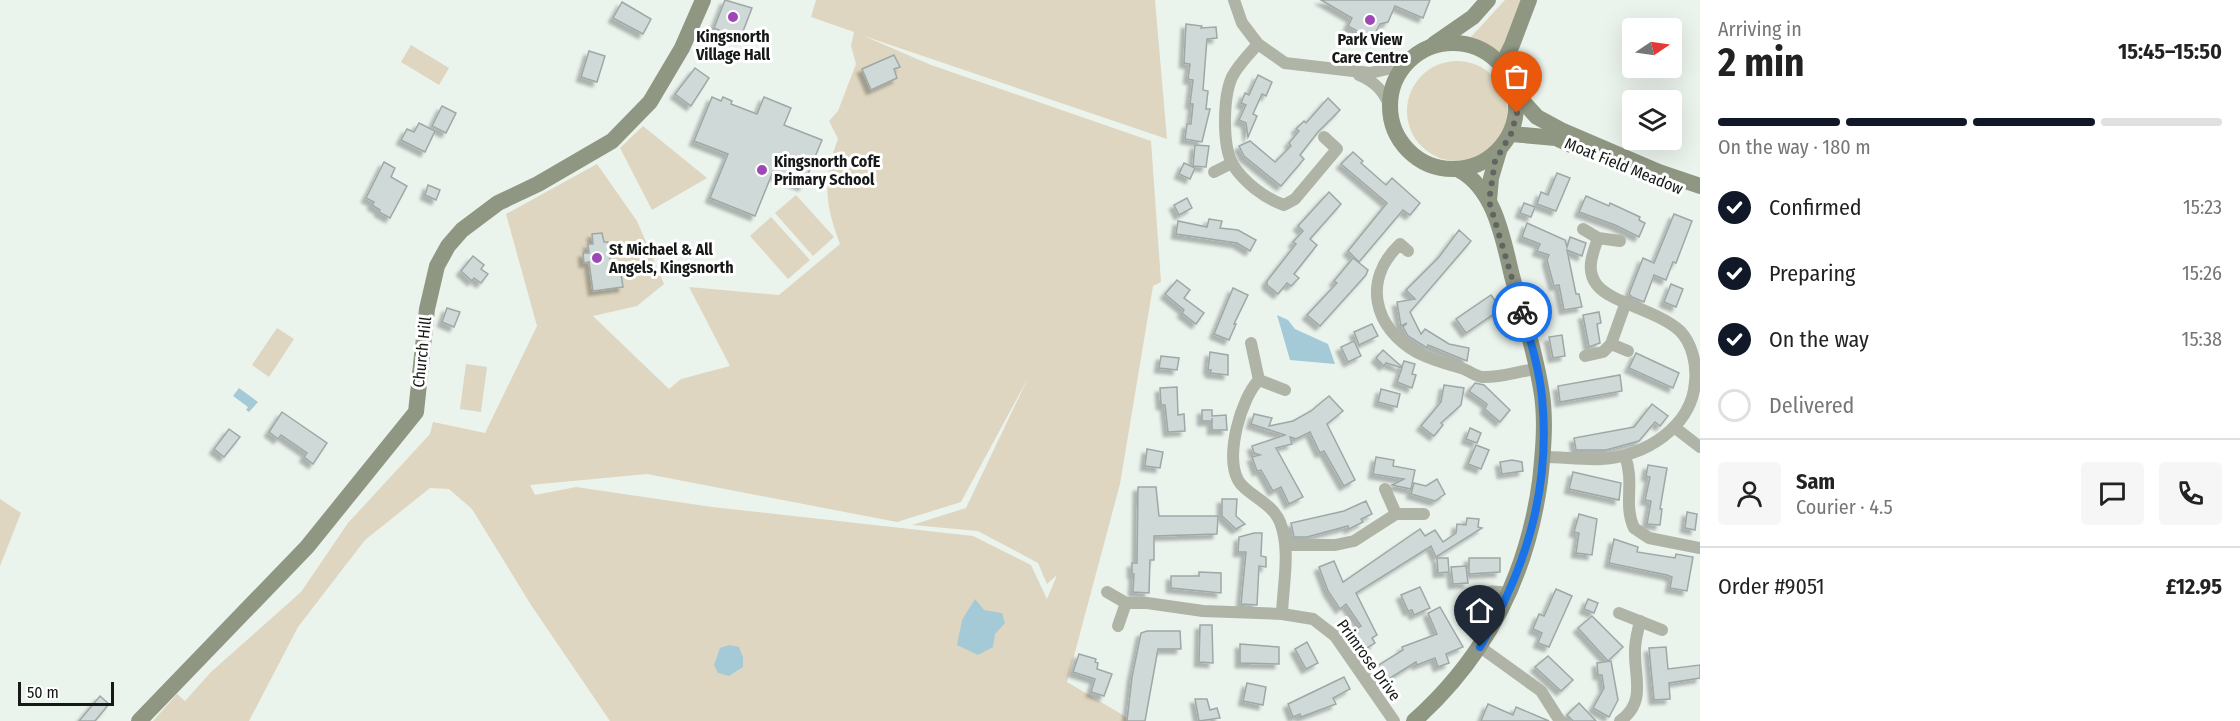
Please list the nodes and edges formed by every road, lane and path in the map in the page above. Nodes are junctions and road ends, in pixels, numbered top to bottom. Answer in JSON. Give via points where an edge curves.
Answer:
{"nodes":[{"id":1,"x":703,"y":0,"type":"edge"},
{"id":2,"x":1234,"y":0,"type":"edge"},
{"id":3,"x":1488,"y":0,"type":"edge"},
{"id":4,"x":1529,"y":0,"type":"edge"},
{"id":5,"x":1257,"y":44,"type":"junction"},
{"id":6,"x":1426,"y":49,"type":"junction"},
{"id":7,"x":1405,"y":65,"type":"junction"},
{"id":8,"x":1502,"y":65,"type":"junction"},
{"id":9,"x":1352,"y":72,"type":"junction"},
{"id":10,"x":1515,"y":93,"type":"junction"},
{"id":11,"x":1390,"y":111,"type":"junction"},
{"id":12,"x":1511,"y":134,"type":"junction"},
{"id":13,"x":1324,"y":137,"type":"dead end"},
{"id":14,"x":1499,"y":151,"type":"junction"},
{"id":15,"x":1232,"y":163,"type":"junction"},
{"id":16,"x":1459,"y":170,"type":"junction"},
{"id":17,"x":1214,"y":172,"type":"dead end"},
{"id":18,"x":1700,"y":186,"type":"edge"},
{"id":19,"x":1700,"y":197,"type":"edge"},
{"id":20,"x":1489,"y":201,"type":"junction"},
{"id":21,"x":1583,"y":229,"type":"dead end"},
{"id":22,"x":1598,"y":238,"type":"junction"},
{"id":23,"x":1620,"y":241,"type":"dead end"},
{"id":24,"x":1408,"y":250,"type":"dead end"},
{"id":25,"x":1626,"y":302,"type":"junction"},
{"id":26,"x":1251,"y":343,"type":"dead end"},
{"id":27,"x":1611,"y":344,"type":"junction"},
{"id":28,"x":1628,"y":351,"type":"dead end"},
{"id":29,"x":1585,"y":356,"type":"dead end"},
{"id":30,"x":1536,"y":369,"type":"junction"},
{"id":31,"x":1259,"y":380,"type":"junction"},
{"id":32,"x":1285,"y":390,"type":"dead end"},
{"id":33,"x":1674,"y":427,"type":"junction"},
{"id":34,"x":1700,"y":447,"type":"edge"},
{"id":35,"x":1625,"y":456,"type":"junction"},
{"id":36,"x":1543,"y":457,"type":"junction"},
{"id":37,"x":1385,"y":489,"type":"dead end"},
{"id":38,"x":1396,"y":514,"type":"junction"},
{"id":39,"x":1424,"y":514,"type":"dead end"},
{"id":40,"x":1286,"y":546,"type":"junction"},
{"id":41,"x":1700,"y":548,"type":"edge"},
{"id":42,"x":1107,"y":592,"type":"dead end"},
{"id":43,"x":1509,"y":593,"type":"junction"},
{"id":44,"x":1126,"y":603,"type":"junction"},
{"id":45,"x":1463,"y":603,"type":"dead end"},
{"id":46,"x":1619,"y":613,"type":"dead end"},
{"id":47,"x":1282,"y":614,"type":"junction"},
{"id":48,"x":1641,"y":621,"type":"junction"},
{"id":49,"x":1118,"y":626,"type":"dead end"},
{"id":50,"x":1662,"y":630,"type":"dead end"},
{"id":51,"x":1480,"y":647,"type":"junction"},
{"id":52,"x":139,"y":721,"type":"edge"},
{"id":53,"x":1394,"y":721,"type":"edge"},
{"id":54,"x":1414,"y":721,"type":"edge"},
{"id":55,"x":1560,"y":721,"type":"edge"},
{"id":56,"x":1620,"y":721,"type":"edge"}],
"edges":[{"from":1,"to":52,"type":"street","name":"Church Hill","via":[[682,48],[650,102],[612,141],[498,203],[462,230],[448,246],[437,266],[427,309],[416,412],[308,547]]},
{"from":2,"to":5,"type":"street","via":[[1242,23]]},
{"from":3,"to":6,"type":"street","via":[[1473,17]]},
{"from":4,"to":8,"type":"street"},
{"from":5,"to":9,"type":"street","via":[[1285,63]]},
{"from":5,"to":15,"type":"street","via":[[1233,75],[1228,89],[1226,132]]},
{"from":6,"to":7,"type":"street"},
{"from":6,"to":8,"type":"street","via":[[1459,43],[1480,49]]},
{"from":7,"to":9,"type":"street","via":[[1382,72]]},
{"from":7,"to":11,"type":"street","via":[[1394,84]]},
{"from":8,"to":10,"type":"street"},
{"from":9,"to":11,"type":"street","via":[[1378,86],[1387,97]]},
{"from":10,"to":12,"type":"street","via":[[1517,113]]},
{"from":10,"to":18,"type":"street","name":"Moat Field Meadow","via":[[1537,117],[1561,130]]},
{"from":11,"to":16,"type":"street","via":[[1395,130],[1416,158],[1431,166]]},
{"from":12,"to":14,"type":"street"},
{"from":12,"to":19,"type":"street","name":"Moat Field Meadow","via":[[1556,138]]},
{"from":13,"to":15,"type":"street","via":[[1337,149],[1295,200],[1284,204],[1252,186]]},
{"from":14,"to":16,"type":"street","via":[[1488,160]]},
{"from":14,"to":20,"type":"street"},
{"from":15,"to":17,"type":"street"},
{"from":16,"to":20,"type":"street","via":[[1476,181]]},
{"from":20,"to":30,"type":"street"},
{"from":21,"to":22,"type":"street"},
{"from":22,"to":23,"type":"street"},
{"from":22,"to":25,"type":"street","via":[[1590,261],[1592,276],[1602,290]]},
{"from":24,"to":30,"type":"street","via":[[1400,244],[1388,255],[1378,274],[1376,294],[1383,319],[1401,340],[1439,363],[1479,377]]},
{"from":25,"to":27,"type":"street"},
{"from":25,"to":33,"type":"street","via":[[1667,320],[1682,333],[1693,354],[1695,386]]},
{"from":26,"to":31,"type":"street"},
{"from":27,"to":28,"type":"street"},
{"from":27,"to":29,"type":"street","via":[[1603,351]]},
{"from":30,"to":36,"type":"street","via":[[1542,397]]},
{"from":31,"to":32,"type":"street"},
{"from":31,"to":40,"type":"street","via":[[1240,408],[1236,473],[1242,486],[1279,519]]},
{"from":33,"to":34,"type":"street"},
{"from":33,"to":35,"type":"street","via":[[1656,442]]},
{"from":35,"to":36,"type":"street"},
{"from":35,"to":41,"type":"street","via":[[1632,478],[1628,505],[1634,528],[1648,538]]},
{"from":36,"to":43,"type":"street","via":[[1531,537]]},
{"from":37,"to":38,"type":"street"},
{"from":38,"to":39,"type":"street"},
{"from":38,"to":40,"type":"street","via":[[1354,541]]},
{"from":40,"to":47,"type":"street"},
{"from":42,"to":44,"type":"street","name":"Primrose Drive"},
{"from":43,"to":45,"type":"street","via":[[1488,591]]},
{"from":43,"to":51,"type":"street"},
{"from":44,"to":47,"type":"street","name":"Primrose Drive"},
{"from":44,"to":49,"type":"street"},
{"from":46,"to":48,"type":"street"},
{"from":47,"to":53,"type":"street","name":"Primrose Drive","via":[[1313,619],[1335,636]]},
{"from":48,"to":50,"type":"street"},
{"from":48,"to":56,"type":"street","via":[[1635,649],[1639,692],[1632,709]]},
{"from":51,"to":54,"type":"street"},
{"from":51,"to":55,"type":"street","via":[[1540,691]]}]}
